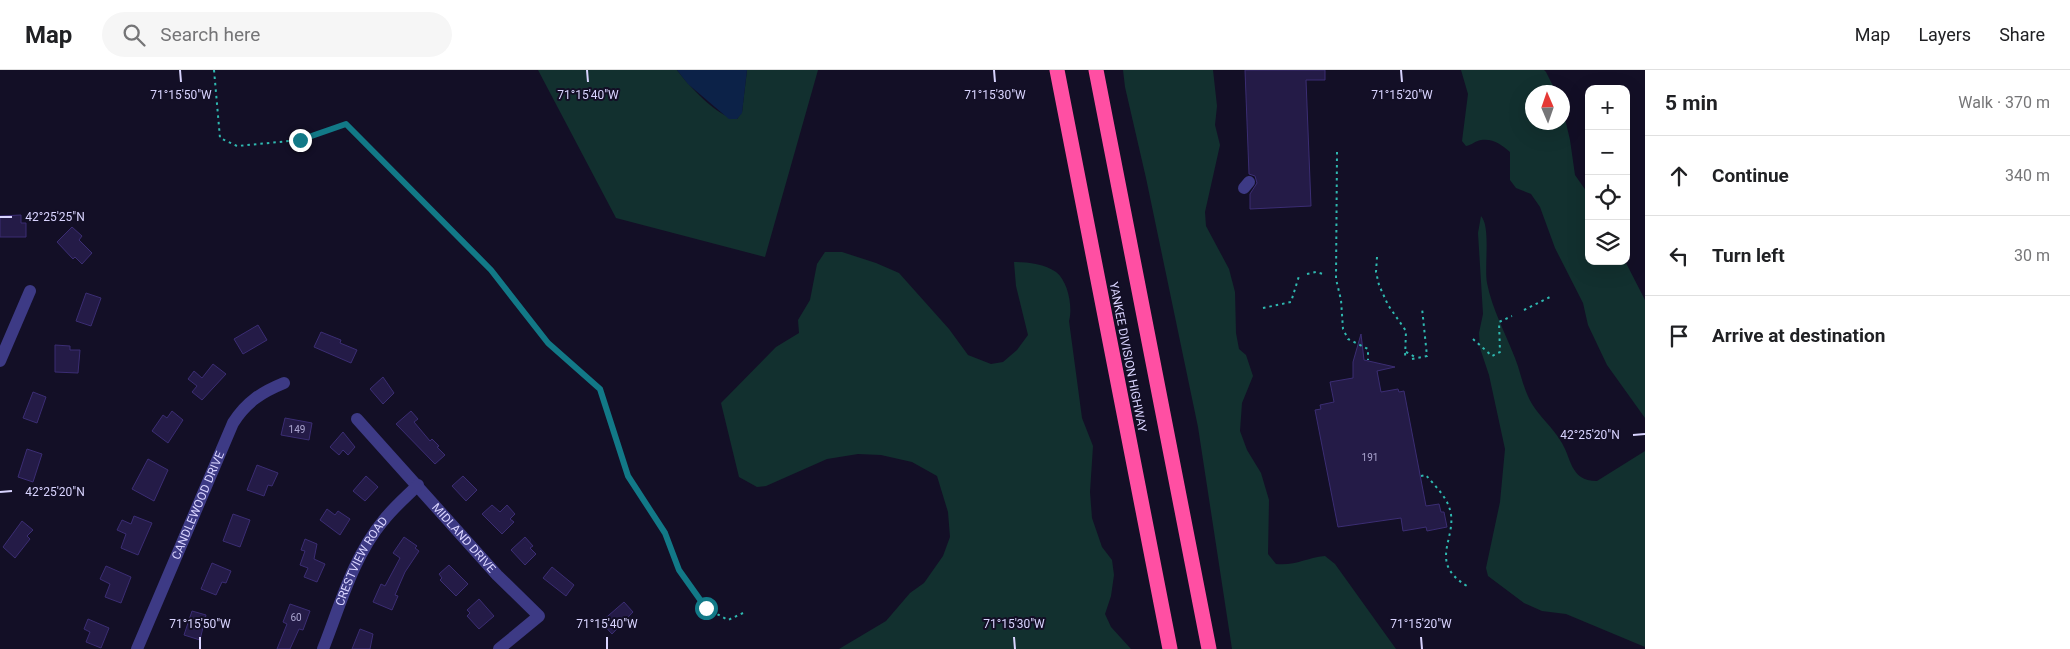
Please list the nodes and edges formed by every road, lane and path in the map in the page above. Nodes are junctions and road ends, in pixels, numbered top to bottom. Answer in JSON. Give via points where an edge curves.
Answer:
{"nodes":[{"id":1,"x":214,"y":70,"type":"edge"},
{"id":2,"x":1057,"y":70,"type":"edge"},
{"id":3,"x":1098,"y":74,"type":"edge"},
{"id":4,"x":1337,"y":152,"type":"dead end"},
{"id":5,"x":1377,"y":256,"type":"dead end"},
{"id":6,"x":1308,"y":274,"type":"dead end"},
{"id":7,"x":1323,"y":274,"type":"dead end"},
{"id":8,"x":1299,"y":276,"type":"dead end"},
{"id":9,"x":30,"y":291,"type":"dead end"},
{"id":10,"x":1552,"y":296,"type":"dead end"},
{"id":11,"x":1262,"y":308,"type":"dead end"},
{"id":12,"x":1422,"y":308,"type":"dead end"},
{"id":13,"x":1524,"y":310,"type":"dead end"},
{"id":14,"x":1512,"y":316,"type":"dead end"},
{"id":15,"x":1473,"y":339,"type":"dead end"},
{"id":16,"x":1405,"y":351,"type":"junction"},
{"id":17,"x":1405,"y":358,"type":"dead end"},
{"id":18,"x":1420,"y":358,"type":"junction"},
{"id":19,"x":1412,"y":359,"type":"dead end"},
{"id":20,"x":1368,"y":360,"type":"dead end"},
{"id":21,"x":0,"y":361,"type":"edge"},
{"id":22,"x":284,"y":383,"type":"dead end"},
{"id":23,"x":357,"y":419,"type":"dead end"},
{"id":24,"x":1421,"y":476,"type":"dead end"},
{"id":25,"x":418,"y":485,"type":"junction"},
{"id":26,"x":1467,"y":586,"type":"dead end"},
{"id":27,"x":743,"y":613,"type":"dead end"},
{"id":28,"x":138,"y":649,"type":"edge"},
{"id":29,"x":323,"y":649,"type":"edge"},
{"id":30,"x":499,"y":649,"type":"edge"},
{"id":31,"x":1170,"y":649,"type":"edge"},
{"id":32,"x":1209,"y":649,"type":"edge"}],
"edges":[{"from":1,"to":27,"type":"path","via":[[220,138],[237,146],[300,140],[346,124],[491,270],[548,343],[600,389],[628,476],[665,533],[679,570],[706,608],[728,620]]},
{"from":2,"to":31,"type":"highway","name":"YANKEE DIVISION HIGHWAY"},
{"from":3,"to":32,"type":"highway","name":"YANKEE DIVISION HIGHWAY"},
{"from":4,"to":20,"type":"path","via":[[1336,279],[1343,329],[1348,339],[1368,349]]},
{"from":5,"to":16,"type":"path","via":[[1379,285],[1406,331]]},
{"from":6,"to":7,"type":"path"},
{"from":8,"to":11,"type":"path","via":[[1291,302]]},
{"from":9,"to":21,"type":"street"},
{"from":10,"to":13,"type":"path"},
{"from":12,"to":18,"type":"path","via":[[1427,356]]},
{"from":14,"to":15,"type":"path","via":[[1499,322],[1500,352],[1492,356]]},
{"from":16,"to":17,"type":"path"},
{"from":16,"to":18,"type":"path"},
{"from":18,"to":19,"type":"path"},
{"from":22,"to":28,"type":"street","name":"CANDLEWOOD DRIVE","via":[[251,400],[233,423]]},
{"from":23,"to":25,"type":"street","name":"MIDLAND DRIVE"},
{"from":24,"to":26,"type":"path","via":[[1426,475],[1448,504],[1451,520],[1447,556],[1454,577]]},
{"from":25,"to":29,"type":"street","name":"CRESTVIEW ROAD","via":[[382,521],[370,540]]},
{"from":25,"to":30,"type":"street","name":"MIDLAND DRIVE","via":[[497,575],[539,616]]}]}
